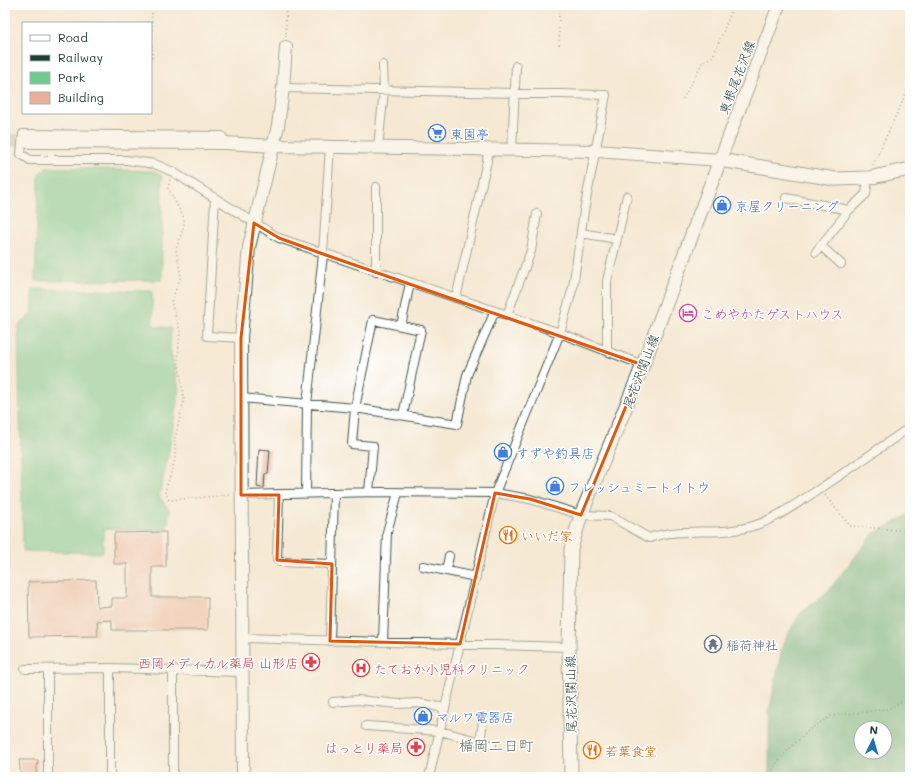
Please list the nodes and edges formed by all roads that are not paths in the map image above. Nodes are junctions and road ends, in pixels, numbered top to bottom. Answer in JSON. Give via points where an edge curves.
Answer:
{"nodes":[{"id":1,"x":779,"y":5,"type":"edge"},
{"id":2,"x":286,"y":47,"type":"road end"},
{"id":3,"x":383,"y":65,"type":"dead end"},
{"id":4,"x":516,"y":66,"type":"dead end"},
{"id":5,"x":284,"y":88,"type":"junction"},
{"id":6,"x":384,"y":91,"type":"junction"},
{"id":7,"x":516,"y":94,"type":"junction"},
{"id":8,"x":30,"y":142,"type":"tunnel mouth"},
{"id":9,"x":226,"y":143,"type":"junction"},
{"id":10,"x":274,"y":146,"type":"junction"},
{"id":11,"x":330,"y":146,"type":"junction"},
{"id":12,"x":378,"y":147,"type":"junction"},
{"id":13,"x":488,"y":150,"type":"junction"},
{"id":14,"x":512,"y":150,"type":"junction"},
{"id":15,"x":596,"y":151,"type":"junction"},
{"id":16,"x":720,"y":160,"type":"junction"},
{"id":17,"x":910,"y":169,"type":"edge"},
{"id":18,"x":868,"y":178,"type":"junction"},
{"id":19,"x":376,"y":187,"type":"dead end"},
{"id":20,"x":627,"y":196,"type":"dead end"},
{"id":21,"x":786,"y":198,"type":"dead end"},
{"id":22,"x":215,"y":199,"type":"junction"},
{"id":23,"x":849,"y":210,"type":"junction"},
{"id":24,"x":537,"y":214,"type":"dead end"},
{"id":25,"x":254,"y":223,"type":"junction"},
{"id":26,"x":581,"y":233,"type":"junction"},
{"id":27,"x":617,"y":239,"type":"junction"},
{"id":28,"x":323,"y":254,"type":"junction"},
{"id":29,"x":841,"y":264,"type":"dead end"},
{"id":30,"x":376,"y":272,"type":"junction"},
{"id":31,"x":410,"y":283,"type":"junction"},
{"id":32,"x":456,"y":298,"type":"junction"},
{"id":33,"x":495,"y":311,"type":"junction"},
{"id":34,"x":507,"y":315,"type":"junction"},
{"id":35,"x":401,"y":326,"type":"junction"},
{"id":36,"x":560,"y":333,"type":"junction"},
{"id":37,"x":241,"y":338,"type":"junction"},
{"id":38,"x":607,"y":351,"type":"junction"},
{"id":39,"x":643,"y":365,"type":"junction"},
{"id":40,"x":240,"y":398,"type":"junction"},
{"id":41,"x":307,"y":404,"type":"junction"},
{"id":42,"x":355,"y":408,"type":"junction"},
{"id":43,"x":403,"y":415,"type":"junction"},
{"id":44,"x":910,"y":428,"type":"edge"},
{"id":45,"x":368,"y":492,"type":"junction"},
{"id":46,"x":334,"y":493,"type":"junction"},
{"id":47,"x":398,"y":493,"type":"junction"},
{"id":48,"x":495,"y":493,"type":"junction"},
{"id":49,"x":241,"y":494,"type":"junction"},
{"id":50,"x":306,"y":494,"type":"junction"},
{"id":51,"x":279,"y":495,"type":"junction"},
{"id":52,"x":581,"y":516,"type":"junction"},
{"id":53,"x":449,"y":556,"type":"dead end"},
{"id":54,"x":332,"y":564,"type":"junction"},
{"id":55,"x":423,"y":566,"type":"dead end"},
{"id":56,"x":446,"y":571,"type":"junction"},
{"id":57,"x":476,"y":577,"type":"junction"},
{"id":58,"x":241,"y":638,"type":"junction"},
{"id":59,"x":330,"y":640,"type":"junction"},
{"id":60,"x":383,"y":642,"type":"junction"},
{"id":61,"x":460,"y":644,"type":"junction"},
{"id":62,"x":569,"y":647,"type":"junction"},
{"id":63,"x":110,"y":668,"type":"junction"},
{"id":64,"x":25,"y":669,"type":"dead end"},
{"id":65,"x":48,"y":669,"type":"junction"},
{"id":66,"x":173,"y":669,"type":"junction"},
{"id":67,"x":241,"y":672,"type":"junction"},
{"id":68,"x":333,"y":702,"type":"dead end"},
{"id":69,"x":445,"y":708,"type":"junction"},
{"id":70,"x":483,"y":722,"type":"dead end"},
{"id":71,"x":366,"y":726,"type":"dead end"},
{"id":72,"x":440,"y":731,"type":"junction"},
{"id":73,"x":480,"y":742,"type":"junction"},
{"id":74,"x":492,"y":745,"type":"dead end"},
{"id":75,"x":48,"y":777,"type":"edge"},
{"id":76,"x":110,"y":777,"type":"edge"},
{"id":77,"x":173,"y":777,"type":"edge"},
{"id":78,"x":242,"y":777,"type":"edge"},
{"id":79,"x":429,"y":777,"type":"edge"},
{"id":80,"x":571,"y":777,"type":"edge"}],
"edges":[{"from":1,"to":16,"type":"street","name":"東根尾花沢線"},
{"from":2,"to":5,"type":"street"},
{"from":3,"to":6,"type":"street"},
{"from":4,"to":7,"type":"street"},
{"from":5,"to":6,"type":"street"},
{"from":5,"to":10,"type":"street"},
{"from":6,"to":7,"type":"street"},
{"from":6,"to":12,"type":"street"},
{"from":7,"to":14,"type":"street"},
{"from":7,"to":15,"type":"street","via":[[606,95]]},
{"from":8,"to":9,"type":"street"},
{"from":9,"to":10,"type":"street"},
{"from":9,"to":22,"type":"street","via":[[222,136],[23,134],[21,154],[30,160],[126,160],[155,164],[173,172]]},
{"from":10,"to":11,"type":"street"},
{"from":10,"to":25,"type":"street"},
{"from":11,"to":12,"type":"street"},
{"from":11,"to":28,"type":"street"},
{"from":12,"to":13,"type":"street"},
{"from":13,"to":14,"type":"street"},
{"from":13,"to":32,"type":"street"},
{"from":14,"to":15,"type":"street"},
{"from":15,"to":16,"type":"street"},
{"from":15,"to":26,"type":"street"},
{"from":16,"to":18,"type":"main road","via":[[835,179]]},
{"from":16,"to":39,"type":"main road","name":"尾花沢関山線"},
{"from":17,"to":18,"type":"main road"},
{"from":18,"to":23,"type":"street","via":[[866,194]]},
{"from":19,"to":30,"type":"street"},
{"from":20,"to":27,"type":"street"},
{"from":21,"to":23,"type":"street"},
{"from":22,"to":25,"type":"street"},
{"from":22,"to":37,"type":"street","via":[[207,336]]},
{"from":23,"to":29,"type":"street","via":[[818,249]]},
{"from":24,"to":34,"type":"street","via":[[531,251]]},
{"from":25,"to":28,"type":"street","via":[[279,238]]},
{"from":25,"to":37,"type":"street","via":[[247,262]]},
{"from":26,"to":27,"type":"street"},
{"from":26,"to":36,"type":"street","via":[[573,287]]},
{"from":27,"to":38,"type":"street","via":[[607,281]]},
{"from":28,"to":30,"type":"street"},
{"from":28,"to":41,"type":"street"},
{"from":30,"to":31,"type":"street"},
{"from":31,"to":32,"type":"street"},
{"from":31,"to":35,"type":"street"},
{"from":32,"to":33,"type":"street"},
{"from":33,"to":34,"type":"street"},
{"from":33,"to":43,"type":"street","via":[[467,375],[457,424]]},
{"from":34,"to":36,"type":"street"},
{"from":35,"to":42,"type":"street","via":[[373,320]]},
{"from":35,"to":43,"type":"street","via":[[421,330]]},
{"from":36,"to":38,"type":"street"},
{"from":36,"to":48,"type":"street"},
{"from":37,"to":40,"type":"street"},
{"from":38,"to":39,"type":"street"},
{"from":39,"to":52,"type":"main road","name":"尾花沢関山線"},
{"from":40,"to":41,"type":"street"},
{"from":40,"to":49,"type":"street"},
{"from":41,"to":42,"type":"street"},
{"from":41,"to":50,"type":"street"},
{"from":42,"to":43,"type":"street"},
{"from":42,"to":45,"type":"street","via":[[352,444],[373,446]]},
{"from":44,"to":52,"type":"street","via":[[778,516],[756,525],[729,532],[665,532],[649,538],[610,516]]},
{"from":45,"to":46,"type":"street"},
{"from":45,"to":47,"type":"street"},
{"from":46,"to":50,"type":"street"},
{"from":46,"to":54,"type":"street"},
{"from":47,"to":48,"type":"street"},
{"from":47,"to":60,"type":"street","via":[[387,532]]},
{"from":48,"to":52,"type":"street","via":[[530,499]]},
{"from":48,"to":57,"type":"street"},
{"from":49,"to":51,"type":"street"},
{"from":49,"to":58,"type":"street"},
{"from":50,"to":51,"type":"street"},
{"from":51,"to":54,"type":"street","via":[[277,560]]},
{"from":52,"to":62,"type":"main road","name":"尾花沢関山線","via":[[572,549]]},
{"from":53,"to":56,"type":"street"},
{"from":54,"to":59,"type":"street"},
{"from":55,"to":56,"type":"street"},
{"from":56,"to":57,"type":"street"},
{"from":57,"to":61,"type":"street"},
{"from":58,"to":59,"type":"street"},
{"from":58,"to":67,"type":"street"},
{"from":59,"to":60,"type":"street"},
{"from":60,"to":61,"type":"street"},
{"from":61,"to":62,"type":"street"},
{"from":61,"to":69,"type":"street"},
{"from":62,"to":80,"type":"main road","name":"尾花沢関山線"},
{"from":63,"to":65,"type":"street"},
{"from":63,"to":66,"type":"street"},
{"from":63,"to":76,"type":"street"},
{"from":64,"to":65,"type":"street"},
{"from":65,"to":75,"type":"street"},
{"from":66,"to":67,"type":"street"},
{"from":66,"to":77,"type":"street"},
{"from":67,"to":78,"type":"street"},
{"from":68,"to":69,"type":"street","via":[[358,700],[418,703]]},
{"from":69,"to":72,"type":"street"},
{"from":70,"to":73,"type":"street"},
{"from":71,"to":72,"type":"street"},
{"from":72,"to":73,"type":"street"},
{"from":72,"to":79,"type":"street"},
{"from":73,"to":74,"type":"street"}]}
